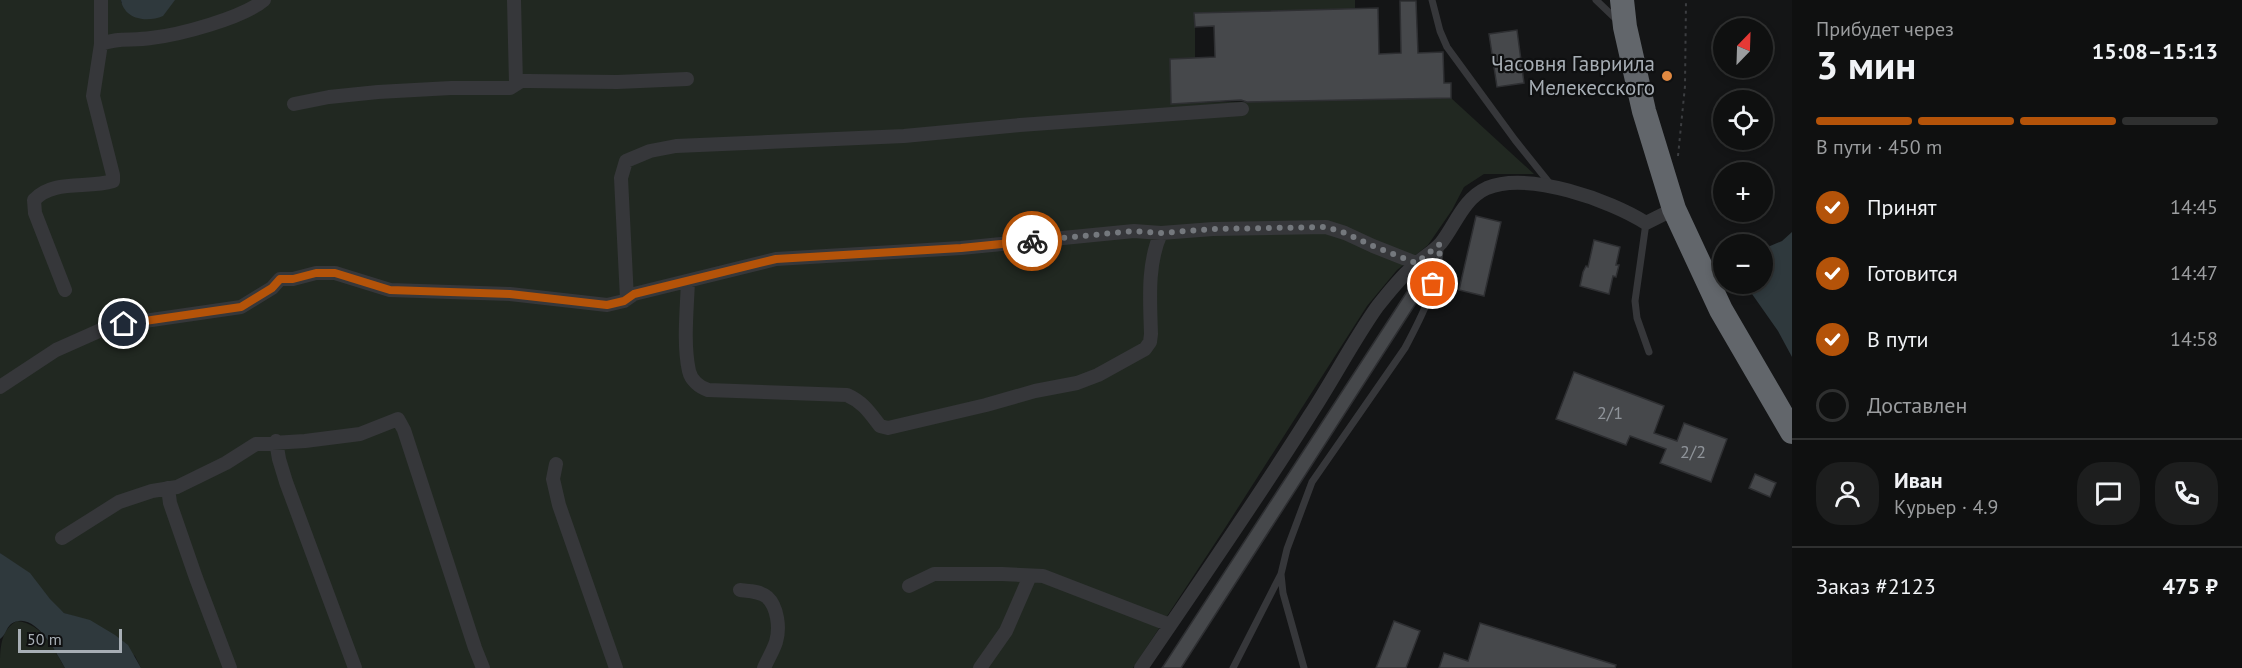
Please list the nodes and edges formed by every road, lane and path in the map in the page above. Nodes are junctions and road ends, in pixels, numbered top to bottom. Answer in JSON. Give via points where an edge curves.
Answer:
{"nodes":[{"id":1,"x":101,"y":0,"type":"edge"},
{"id":2,"x":264,"y":0,"type":"edge"},
{"id":3,"x":514,"y":0,"type":"edge"},
{"id":4,"x":1432,"y":0,"type":"edge"},
{"id":5,"x":1596,"y":0,"type":"edge"},
{"id":6,"x":1622,"y":0,"type":"edge"},
{"id":7,"x":1686,"y":0,"type":"edge"},
{"id":8,"x":1625,"y":27,"type":"junction"},
{"id":9,"x":101,"y":45,"type":"junction"},
{"id":10,"x":687,"y":79,"type":"dead end"},
{"id":11,"x":516,"y":84,"type":"junction"},
{"id":12,"x":294,"y":104,"type":"dead end"},
{"id":13,"x":1242,"y":109,"type":"dead end"},
{"id":14,"x":1678,"y":165,"type":"dead end"},
{"id":15,"x":1552,"y":186,"type":"junction"},
{"id":16,"x":1674,"y":209,"type":"junction"},
{"id":17,"x":1646,"y":223,"type":"junction"},
{"id":18,"x":1161,"y":233,"type":"junction"},
{"id":19,"x":1440,"y":244,"type":"junction"},
{"id":20,"x":1416,"y":263,"type":"junction"},
{"id":21,"x":688,"y":281,"type":"junction"},
{"id":22,"x":65,"y":290,"type":"dead end"},
{"id":23,"x":627,"y":299,"type":"junction"},
{"id":24,"x":1649,"y":352,"type":"dead end"},
{"id":25,"x":0,"y":387,"type":"edge"},
{"id":26,"x":1792,"y":432,"type":"edge"},
{"id":27,"x":276,"y":441,"type":"junction"},
{"id":28,"x":556,"y":464,"type":"dead end"},
{"id":29,"x":168,"y":488,"type":"junction"},
{"id":30,"x":62,"y":538,"type":"dead end"},
{"id":31,"x":1281,"y":574,"type":"junction"},
{"id":32,"x":1030,"y":576,"type":"junction"},
{"id":33,"x":909,"y":586,"type":"dead end"},
{"id":34,"x":740,"y":590,"type":"dead end"},
{"id":35,"x":1170,"y":625,"type":"junction"},
{"id":36,"x":230,"y":668,"type":"edge"},
{"id":37,"x":355,"y":668,"type":"edge"},
{"id":38,"x":483,"y":668,"type":"edge"},
{"id":39,"x":616,"y":668,"type":"edge"},
{"id":40,"x":764,"y":668,"type":"edge"},
{"id":41,"x":980,"y":668,"type":"edge"},
{"id":42,"x":1141,"y":668,"type":"edge"},
{"id":43,"x":1233,"y":668,"type":"edge"},
{"id":44,"x":1304,"y":668,"type":"edge"}],
"edges":[{"from":1,"to":9,"type":"street"},
{"from":2,"to":9,"type":"street","via":[[237,16],[151,38],[112,40]]},
{"from":3,"to":11,"type":"street"},
{"from":4,"to":15,"type":"lane","via":[[1448,47]]},
{"from":5,"to":8,"type":"lane"},
{"from":6,"to":8,"type":"highway"},
{"from":7,"to":14,"type":"path","via":[[1685,86]]},
{"from":8,"to":16,"type":"highway","via":[[1644,111]]},
{"from":9,"to":22,"type":"street","via":[[93,96],[112,181],[54,188],[34,200],[35,213]]},
{"from":10,"to":11,"type":"street"},
{"from":11,"to":12,"type":"street","via":[[510,88],[378,92]]},
{"from":13,"to":23,"type":"street","via":[[904,136],[676,146],[650,151],[626,161],[621,178]]},
{"from":15,"to":17,"type":"street","via":[[1620,208]]},
{"from":15,"to":19,"type":"street","via":[[1501,183],[1477,193]]},
{"from":16,"to":17,"type":"street"},
{"from":16,"to":26,"type":"highway","via":[[1721,310]]},
{"from":17,"to":24,"type":"lane","via":[[1635,301]]},
{"from":18,"to":20,"type":"street","via":[[1326,227]]},
{"from":18,"to":21,"type":"street","via":[[1134,231],[961,248],[776,259]]},
{"from":18,"to":21,"type":"street","via":[[1152,264],[1150,342],[1144,349],[1077,383],[888,428],[880,426],[858,399],[847,394],[702,388],[689,372]]},
{"from":19,"to":20,"type":"street"},
{"from":19,"to":31,"type":"lane","via":[[1439,264],[1416,327],[1312,482],[1296,520]]},
{"from":20,"to":35,"type":"street","via":[[1377,308]]},
{"from":21,"to":23,"type":"street"},
{"from":23,"to":25,"type":"street","via":[[607,305],[510,294],[390,290],[335,273],[316,273],[280,279],[241,307],[110,326],[56,351]]},
{"from":27,"to":29,"type":"street","via":[[256,444],[226,463]]},
{"from":27,"to":37,"type":"street","via":[[286,482]]},
{"from":27,"to":38,"type":"street","via":[[360,434],[398,419]]},
{"from":28,"to":39,"type":"street","via":[[553,479],[559,506]]},
{"from":29,"to":30,"type":"street","via":[[119,502]]},
{"from":29,"to":36,"type":"street","via":[[181,535]]},
{"from":31,"to":43,"type":"lane"},
{"from":31,"to":44,"type":"lane"},
{"from":32,"to":33,"type":"street","via":[[934,574]]},
{"from":32,"to":35,"type":"street","via":[[1043,576]]},
{"from":32,"to":41,"type":"street","via":[[1006,631]]},
{"from":34,"to":40,"type":"street","via":[[767,597],[774,608],[777,638]]},
{"from":35,"to":42,"type":"street"}]}
